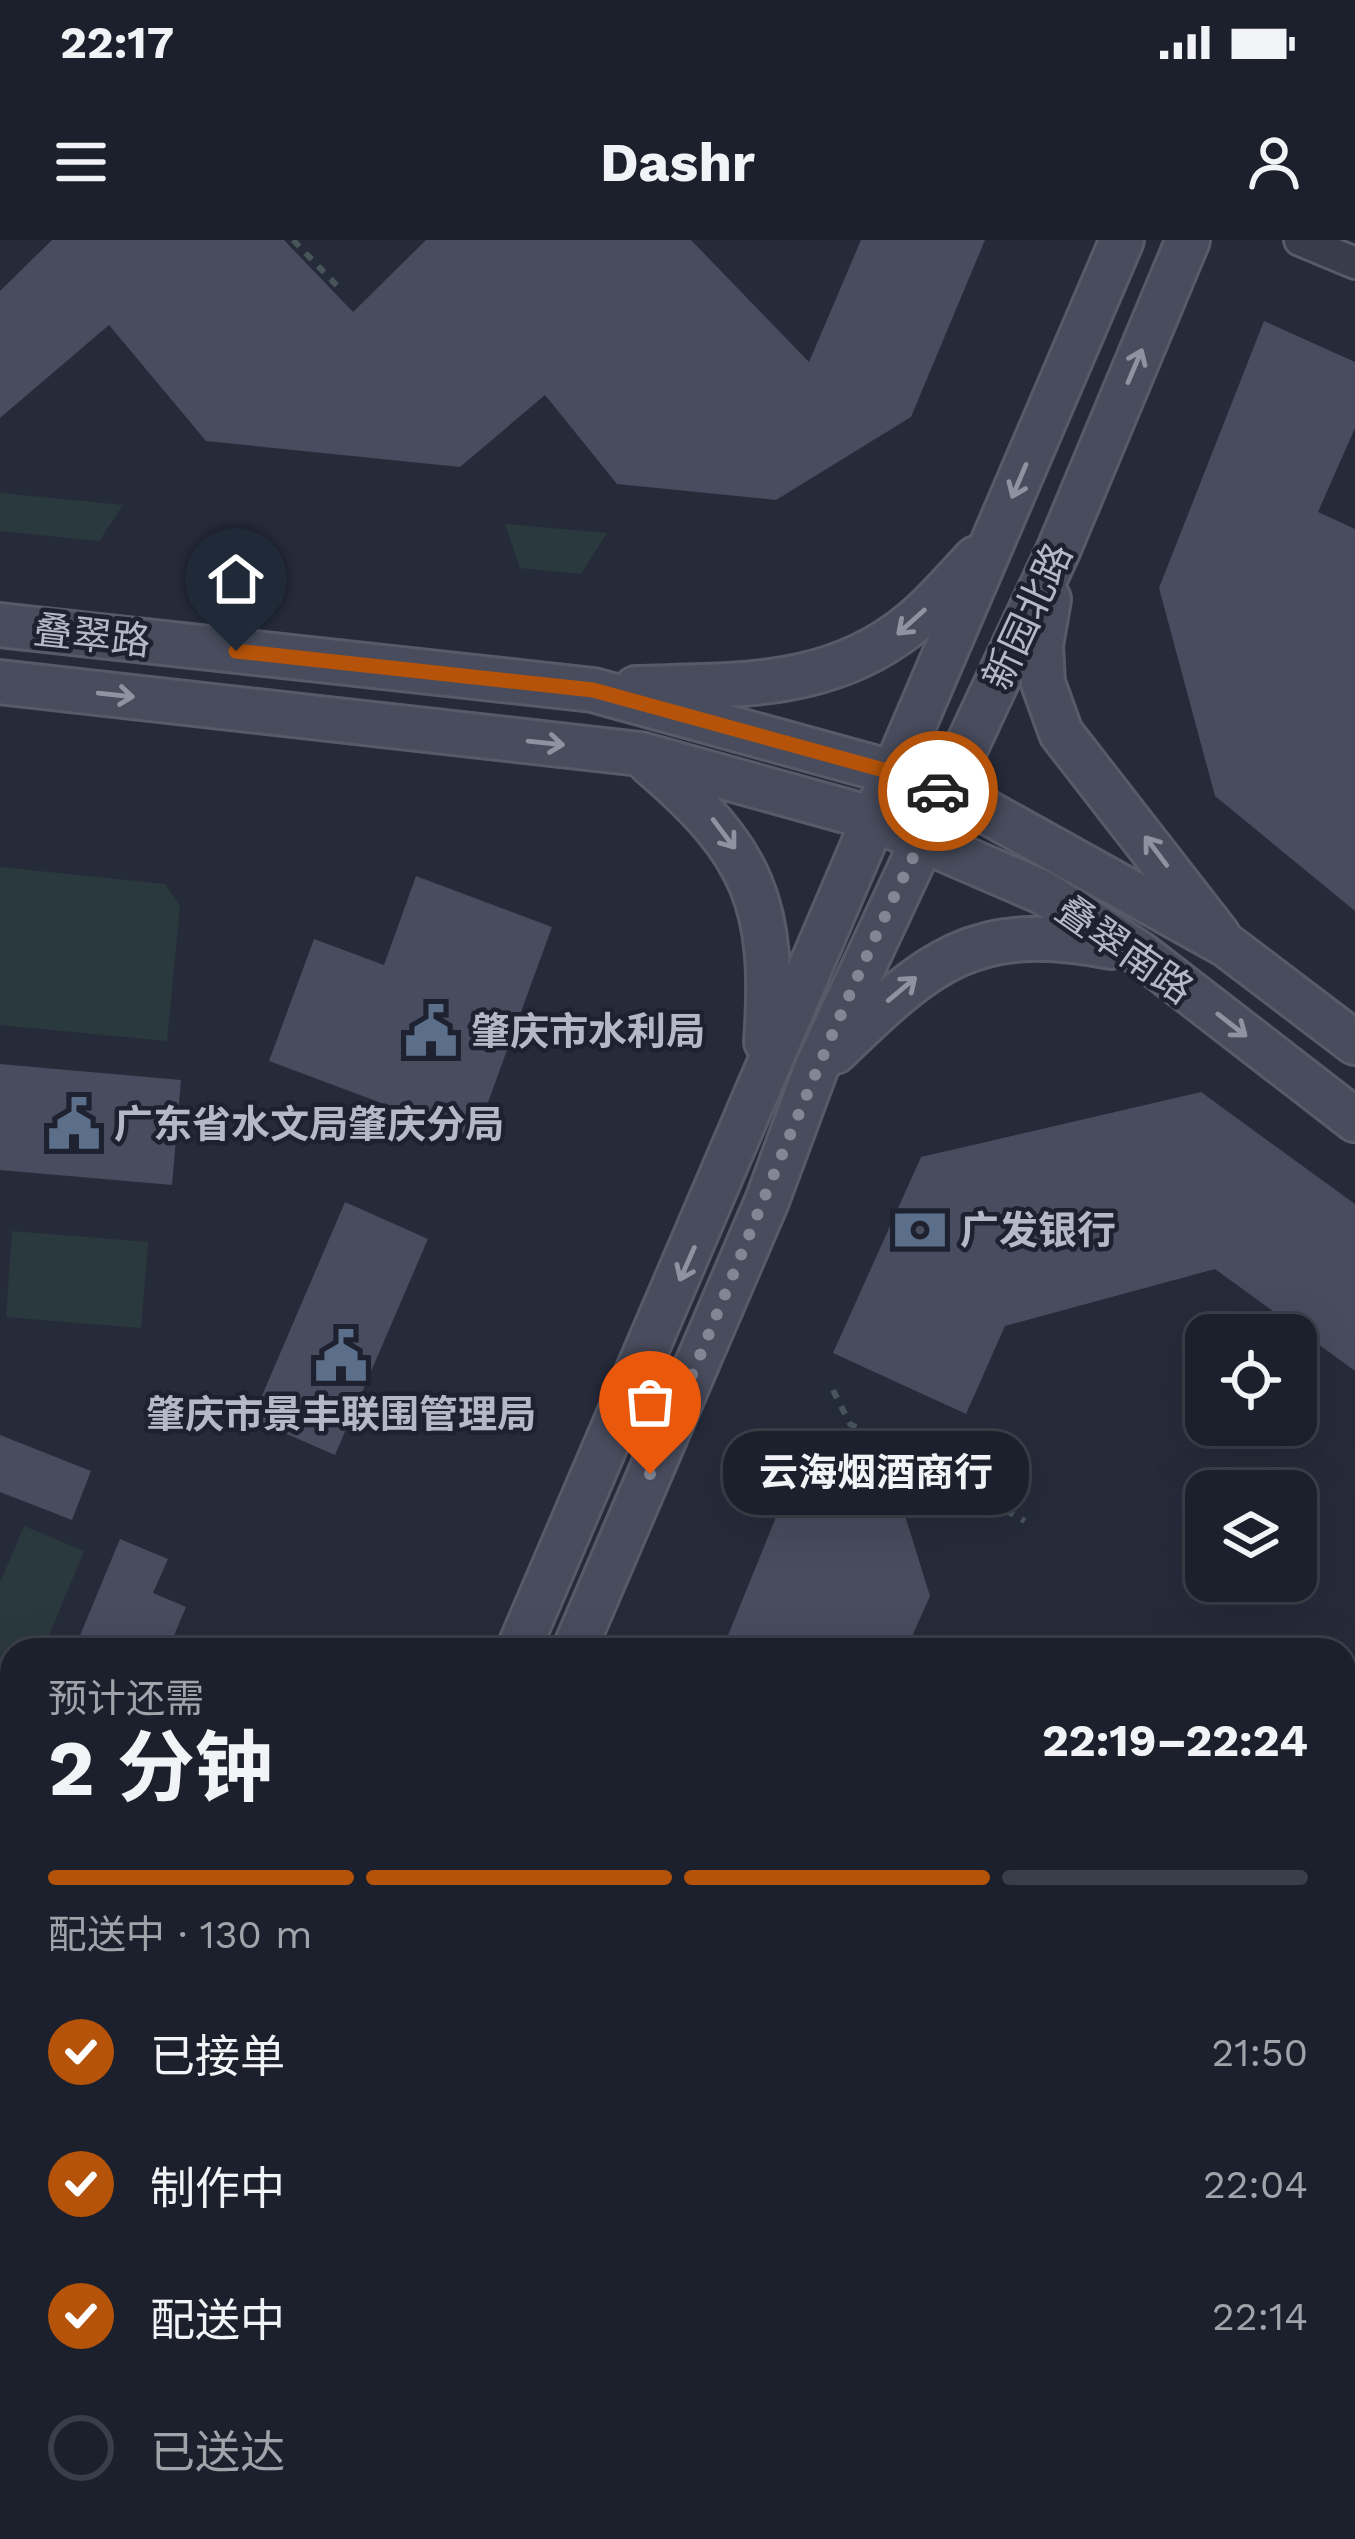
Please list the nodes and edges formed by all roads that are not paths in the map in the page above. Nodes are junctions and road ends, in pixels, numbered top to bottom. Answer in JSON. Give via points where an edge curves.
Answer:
{"nodes":[{"id":1,"x":1122,"y":240,"type":"edge"},
{"id":2,"x":1188,"y":240,"type":"edge"},
{"id":3,"x":1300,"y":240,"type":"edge"},
{"id":4,"x":1355,"y":262,"type":"edge"},
{"id":5,"x":1044,"y":422,"type":"junction"},
{"id":6,"x":1101,"y":448,"type":"junction"},
{"id":7,"x":994,"y":540,"type":"junction"},
{"id":8,"x":1058,"y":551,"type":"junction"},
{"id":9,"x":0,"y":625,"type":"edge"},
{"id":10,"x":473,"y":678,"type":"junction"},
{"id":11,"x":0,"y":682,"type":"edge"},
{"id":12,"x":593,"y":690,"type":"junction"},
{"id":13,"x":466,"y":734,"type":"junction"},
{"id":14,"x":640,"y":754,"type":"junction"},
{"id":15,"x":891,"y":772,"type":"junction"},
{"id":16,"x":945,"y":794,"type":"junction"},
{"id":17,"x":871,"y":818,"type":"junction"},
{"id":18,"x":922,"y":837,"type":"junction"},
{"id":19,"x":1226,"y":945,"type":"junction"},
{"id":20,"x":1139,"y":953,"type":"junction"},
{"id":21,"x":1190,"y":993,"type":"junction"},
{"id":22,"x":1355,"y":1042,"type":"edge"},
{"id":23,"x":816,"y":1069,"type":"junction"},
{"id":24,"x":763,"y":1078,"type":"junction"},
{"id":25,"x":1355,"y":1120,"type":"edge"},
{"id":26,"x":723,"y":1180,"type":"junction"},
{"id":27,"x":767,"y":1201,"type":"junction"},
{"id":28,"x":523,"y":1638,"type":"edge"},
{"id":29,"x":579,"y":1638,"type":"edge"}],
"edges":[{"from":1,"to":5,"type":"main road","name":"新园北路"},
{"from":6,"to":2,"type":"main road","name":"新园北路","one_way":true},
{"from":3,"to":4,"type":"street"},
{"from":5,"to":6,"type":"main road"},
{"from":5,"to":7,"type":"main road","name":"新园北路","one_way":true},
{"from":6,"to":8,"type":"main road","name":"新园北路"},
{"from":7,"to":12,"type":"main road","one_way":true,"via":[[899,634],[852,662],[790,681]]},
{"from":7,"to":15,"type":"main road","name":"新园北路"},
{"from":8,"to":16,"type":"main road","name":"新园北路"},
{"from":19,"to":8,"type":"main road","one_way":true,"via":[[1061,733],[1043,683],[1041,645]]},
{"from":9,"to":10,"type":"main road","name":"叠翠路"},
{"from":10,"to":12,"type":"main road","name":"叠翠路"},
{"from":10,"to":13,"type":"main road"},
{"from":11,"to":13,"type":"main road","name":"叠翠路","one_way":true},
{"from":12,"to":15,"type":"main road","name":"叠翠路"},
{"from":13,"to":14,"type":"main road","name":"叠翠路","one_way":true},
{"from":14,"to":17,"type":"main road","name":"叠翠路"},
{"from":14,"to":24,"type":"main road","one_way":true,"via":[[726,834],[747,870],[768,949]]},
{"from":15,"to":16,"type":"main road","name":"叠翠南路"},
{"from":15,"to":17,"type":"main road","name":"新园北路"},
{"from":16,"to":18,"type":"main road","name":"新园北路"},
{"from":16,"to":19,"type":"main road","name":"叠翠南路"},
{"from":17,"to":18,"type":"main road","name":"叠翠南路"},
{"from":17,"to":24,"type":"main road","name":"新园北路"},
{"from":18,"to":20,"type":"main road","name":"叠翠南路","via":[[1042,892]]},
{"from":18,"to":23,"type":"main road","name":"新园北路"},
{"from":19,"to":21,"type":"main road"},
{"from":19,"to":22,"type":"main road","name":"叠翠南路"},
{"from":20,"to":21,"type":"main road","name":"叠翠南路"},
{"from":23,"to":20,"type":"main road","one_way":true,"via":[[921,973],[974,944],[1058,937]]},
{"from":21,"to":25,"type":"main road","name":"叠翠南路","one_way":true},
{"from":23,"to":27,"type":"main road","name":"新园北路"},
{"from":24,"to":26,"type":"main road","name":"新园北路"},
{"from":26,"to":27,"type":"main road"},
{"from":26,"to":28,"type":"main road","name":"新园北路","one_way":true},
{"from":27,"to":29,"type":"main road","name":"新园北路"}]}
